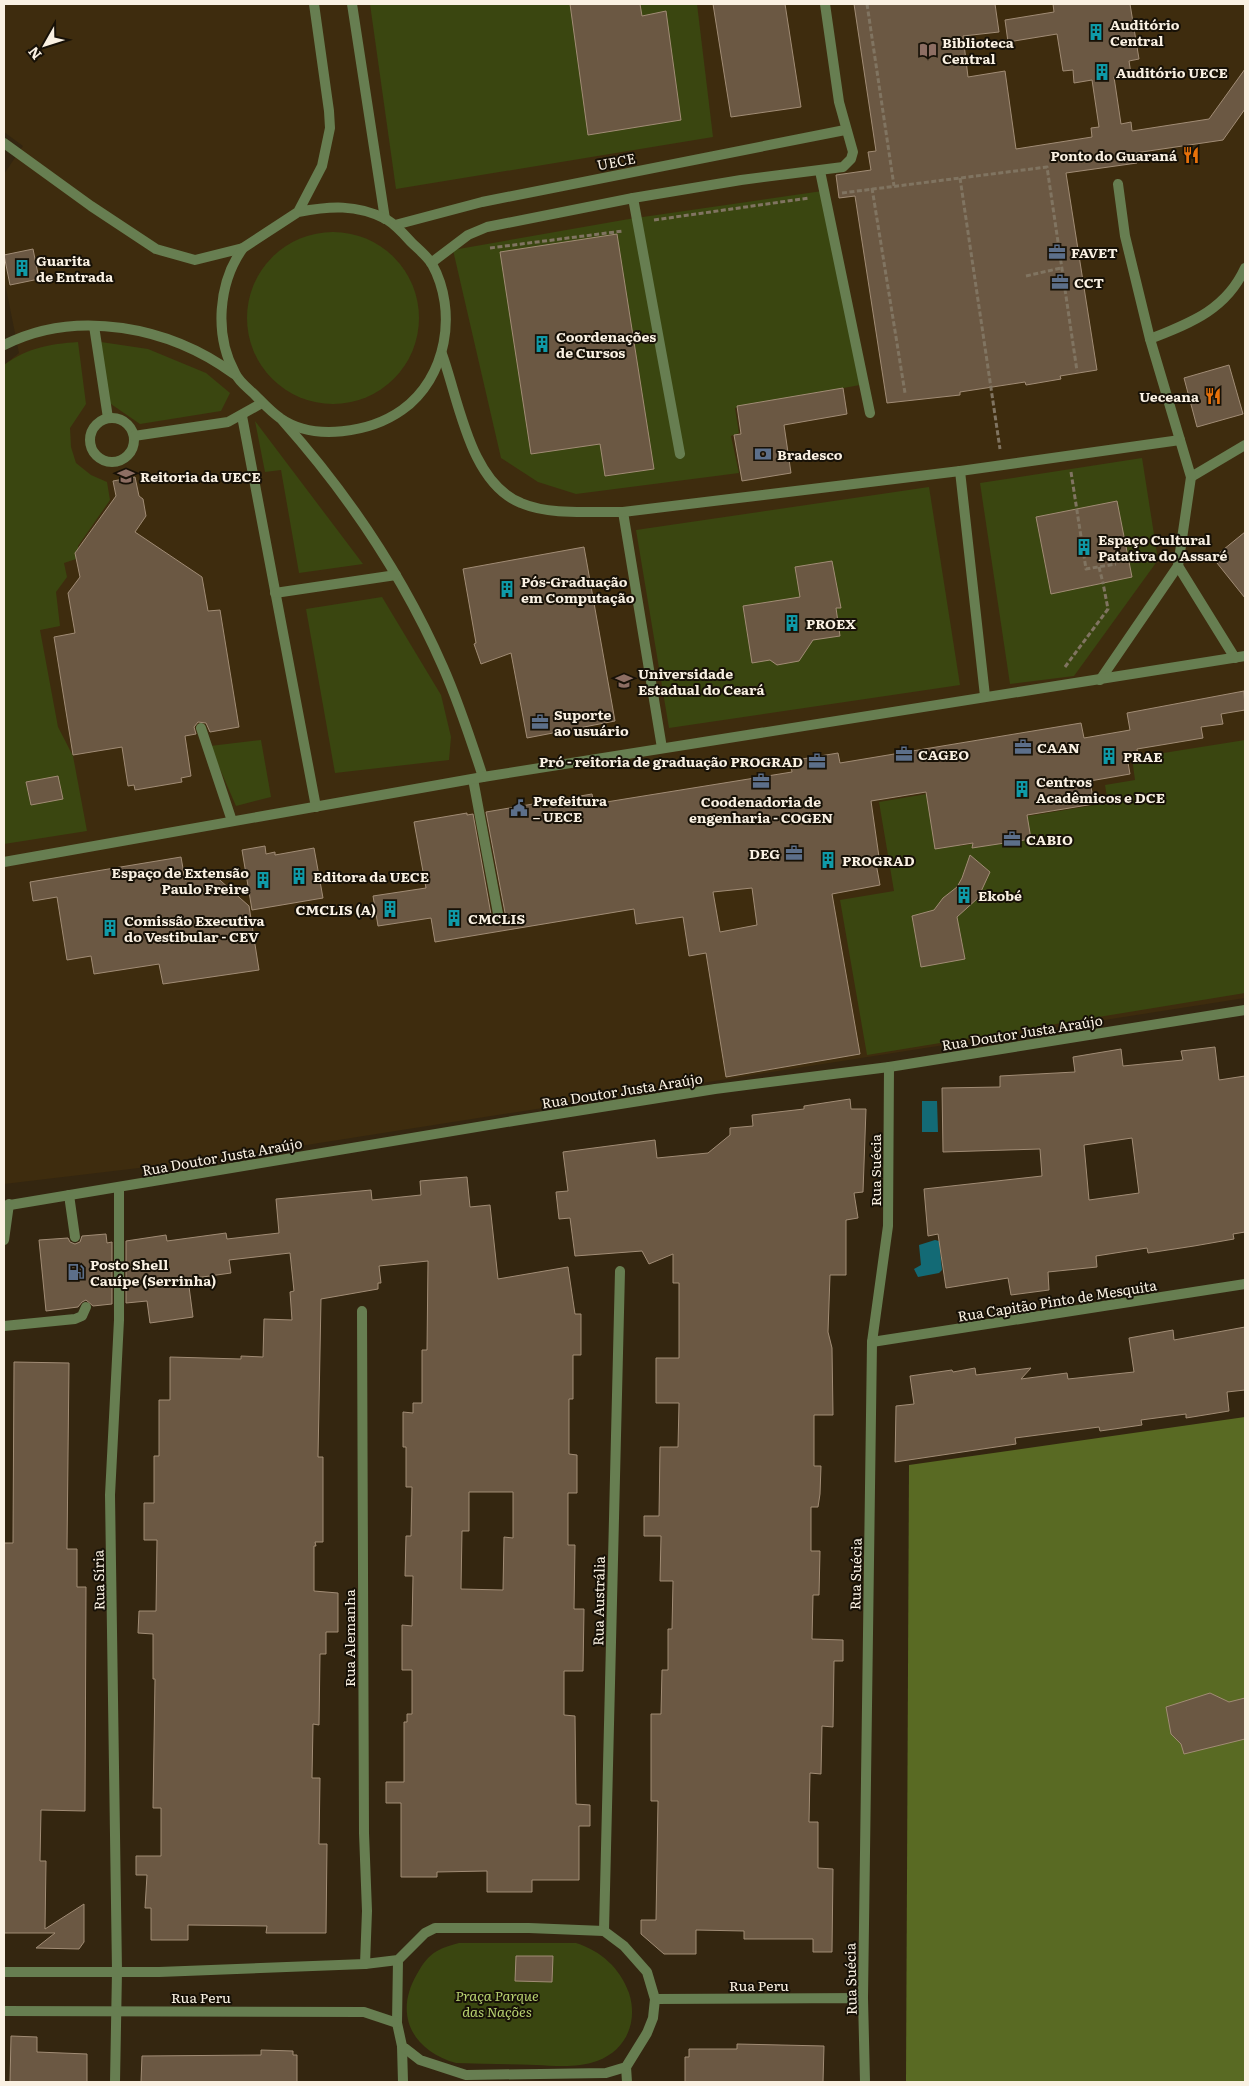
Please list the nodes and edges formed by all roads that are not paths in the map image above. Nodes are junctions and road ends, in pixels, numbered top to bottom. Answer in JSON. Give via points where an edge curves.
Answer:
{"nodes":[{"id":1,"x":314,"y":4,"type":"edge"},
{"id":2,"x":352,"y":4,"type":"edge"},
{"id":3,"x":825,"y":4,"type":"edge"},
{"id":4,"x":845,"y":130,"type":"junction"},
{"id":5,"x":4,"y":143,"type":"edge"},
{"id":6,"x":820,"y":171,"type":"junction"},
{"id":7,"x":1118,"y":184,"type":"dead end"},
{"id":8,"x":633,"y":198,"type":"junction"},
{"id":9,"x":298,"y":212,"type":"junction"},
{"id":10,"x":385,"y":219,"type":"junction"},
{"id":11,"x":395,"y":224,"type":"junction"},
{"id":12,"x":243,"y":248,"type":"junction"},
{"id":13,"x":431,"y":263,"type":"junction"},
{"id":14,"x":1245,"y":268,"type":"edge"},
{"id":15,"x":94,"y":326,"type":"junction"},
{"id":16,"x":1150,"y":339,"type":"junction"},
{"id":17,"x":4,"y":345,"type":"edge"},
{"id":18,"x":442,"y":354,"type":"junction"},
{"id":19,"x":235,"y":374,"type":"junction"},
{"id":20,"x":262,"y":402,"type":"junction"},
{"id":21,"x":870,"y":413,"type":"dead end"},
{"id":22,"x":242,"y":416,"type":"junction"},
{"id":23,"x":108,"y":418,"type":"junction"},
{"id":24,"x":282,"y":420,"type":"junction"},
{"id":25,"x":134,"y":436,"type":"junction"},
{"id":26,"x":1180,"y":440,"type":"junction"},
{"id":27,"x":1245,"y":446,"type":"edge"},
{"id":28,"x":680,"y":454,"type":"dead end"},
{"id":29,"x":960,"y":471,"type":"junction"},
{"id":30,"x":1191,"y":477,"type":"junction"},
{"id":31,"x":623,"y":512,"type":"junction"},
{"id":32,"x":1178,"y":566,"type":"junction"},
{"id":33,"x":396,"y":575,"type":"junction"},
{"id":34,"x":275,"y":593,"type":"junction"},
{"id":35,"x":1240,"y":657,"type":"edge"},
{"id":36,"x":1100,"y":680,"type":"junction"},
{"id":37,"x":985,"y":696,"type":"junction"},
{"id":38,"x":201,"y":728,"type":"dead end"},
{"id":39,"x":662,"y":748,"type":"junction"},
{"id":40,"x":478,"y":778,"type":"junction"},
{"id":41,"x":316,"y":807,"type":"junction"},
{"id":42,"x":232,"y":821,"type":"junction"},
{"id":43,"x":4,"y":862,"type":"edge"},
{"id":44,"x":499,"y":919,"type":"dead end"},
{"id":45,"x":1245,"y":1010,"type":"edge"},
{"id":46,"x":889,"y":1067,"type":"junction"},
{"id":47,"x":119,"y":1188,"type":"junction"},
{"id":48,"x":69,"y":1195,"type":"junction"},
{"id":49,"x":6,"y":1205,"type":"edge"},
{"id":50,"x":75,"y":1237,"type":"dead end"},
{"id":51,"x":4,"y":1240,"type":"edge"},
{"id":52,"x":620,"y":1271,"type":"dead end"},
{"id":53,"x":1245,"y":1284,"type":"edge"},
{"id":54,"x":86,"y":1307,"type":"dead end"},
{"id":55,"x":362,"y":1312,"type":"dead end"},
{"id":56,"x":4,"y":1326,"type":"edge"},
{"id":57,"x":872,"y":1342,"type":"junction"},
{"id":58,"x":604,"y":1931,"type":"junction"},
{"id":59,"x":398,"y":1960,"type":"junction"},
{"id":60,"x":365,"y":1964,"type":"junction"},
{"id":61,"x":117,"y":1971,"type":"junction"},
{"id":62,"x":4,"y":1972,"type":"edge"},
{"id":63,"x":864,"y":1998,"type":"junction"},
{"id":64,"x":655,"y":1999,"type":"junction"},
{"id":65,"x":116,"y":2010,"type":"junction"},
{"id":66,"x":4,"y":2011,"type":"edge"},
{"id":67,"x":397,"y":2023,"type":"junction"},
{"id":68,"x":402,"y":2046,"type":"junction"},
{"id":69,"x":626,"y":2066,"type":"junction"},
{"id":70,"x":115,"y":2082,"type":"edge"},
{"id":71,"x":403,"y":2082,"type":"edge"},
{"id":72,"x":627,"y":2082,"type":"edge"},
{"id":73,"x":865,"y":2082,"type":"edge"}],
"edges":[{"from":1,"to":9,"type":"street","via":[[330,128],[322,166]]},
{"from":2,"to":10,"type":"street"},
{"from":3,"to":4,"type":"street"},
{"from":4,"to":6,"type":"street","via":[[852,147],[851,159],[843,167]]},
{"from":4,"to":11,"type":"street","name":"UECE","via":[[482,202]]},
{"from":5,"to":12,"type":"street","via":[[156,249],[195,260]]},
{"from":6,"to":8,"type":"street"},
{"from":6,"to":21,"type":"street"},
{"from":7,"to":16,"type":"street","via":[[1125,236]]},
{"from":8,"to":13,"type":"street","via":[[487,227],[468,235]]},
{"from":8,"to":28,"type":"street"},
{"from":9,"to":10,"type":"street","via":[[327,206],[357,209]]},
{"from":9,"to":12,"type":"street"},
{"from":10,"to":11,"type":"street"},
{"from":11,"to":13,"type":"street"},
{"from":12,"to":19,"type":"street","via":[[229,278],[221,310],[223,343]]},
{"from":13,"to":18,"type":"street","via":[[444,294],[446,328]]},
{"from":14,"to":16,"type":"street","via":[[1232,291],[1208,314]]},
{"from":15,"to":17,"type":"street","via":[[47,330]]},
{"from":15,"to":19,"type":"street","via":[[125,327],[150,333],[202,352]]},
{"from":15,"to":23,"type":"street"},
{"from":16,"to":26,"type":"street"},
{"from":18,"to":24,"type":"street","via":[[425,387],[402,409],[375,425],[344,432],[320,431]]},
{"from":18,"to":31,"type":"street","via":[[479,462],[505,494],[522,504],[559,511]]},
{"from":19,"to":20,"type":"street"},
{"from":20,"to":22,"type":"street"},
{"from":20,"to":24,"type":"street"},
{"from":22,"to":25,"type":"street","via":[[213,426]]},
{"from":22,"to":34,"type":"street"},
{"from":23,"to":25,"type":"street","via":[[120,419]]},
{"from":23,"to":25,"type":"street","via":[[96,424],[90,435],[91,448],[98,458],[111,462],[124,459],[132,450]]},
{"from":24,"to":33,"type":"street","via":[[316,458]]},
{"from":26,"to":29,"type":"street"},
{"from":26,"to":30,"type":"street"},
{"from":27,"to":30,"type":"street"},
{"from":29,"to":31,"type":"street"},
{"from":29,"to":37,"type":"street"},
{"from":30,"to":32,"type":"street"},
{"from":31,"to":39,"type":"street"},
{"from":32,"to":35,"type":"street"},
{"from":32,"to":36,"type":"street"},
{"from":33,"to":34,"type":"street"},
{"from":33,"to":40,"type":"street","via":[[443,667]]},
{"from":34,"to":41,"type":"street"},
{"from":35,"to":36,"type":"street"},
{"from":36,"to":37,"type":"street"},
{"from":37,"to":39,"type":"street"},
{"from":38,"to":42,"type":"street"},
{"from":39,"to":40,"type":"street"},
{"from":40,"to":41,"type":"street"},
{"from":40,"to":44,"type":"street"},
{"from":41,"to":42,"type":"street"},
{"from":42,"to":43,"type":"street"},
{"from":45,"to":46,"type":"street","name":"Rua Doutor Justa Araújo"},
{"from":46,"to":47,"type":"street","name":"Rua Doutor Justa Araújo","via":[[715,1089],[513,1120]]},
{"from":46,"to":57,"type":"street","name":"Rua Suécia","via":[[888,1226]]},
{"from":47,"to":48,"type":"street","name":"Rua Doutor Justa Araújo"},
{"from":47,"to":61,"type":"street","name":"Rua Síria","via":[[119,1320],[110,1495]]},
{"from":48,"to":49,"type":"street","name":"Rua Doutor Justa Araújo"},
{"from":48,"to":50,"type":"street"},
{"from":49,"to":51,"type":"street"},
{"from":52,"to":58,"type":"street","name":"Rua Austrália"},
{"from":53,"to":57,"type":"street","name":"Rua Capitão Pinto de Mesquita"},
{"from":54,"to":56,"type":"street","via":[[82,1316],[75,1319]]},
{"from":55,"to":60,"type":"street","name":"Rua Alemanha"},
{"from":57,"to":63,"type":"street","name":"Rua Suécia"},
{"from":58,"to":59,"type":"street","via":[[435,1928],[425,1932]]},
{"from":58,"to":64,"type":"street","via":[[637,1958],[647,1972]]},
{"from":59,"to":60,"type":"street","name":"Rua Peru"},
{"from":59,"to":67,"type":"street"},
{"from":60,"to":61,"type":"street","name":"Rua Peru"},
{"from":61,"to":62,"type":"street","name":"Rua Peru"},
{"from":61,"to":65,"type":"street","name":"Rua Síria"},
{"from":63,"to":64,"type":"street","name":"Rua Peru"},
{"from":63,"to":73,"type":"street","name":"Rua Suécia"},
{"from":64,"to":69,"type":"street","via":[[647,2033]]},
{"from":65,"to":66,"type":"street","name":"Rua Peru"},
{"from":65,"to":67,"type":"street","name":"Rua Peru","via":[[364,2012]]},
{"from":65,"to":70,"type":"street"},
{"from":67,"to":68,"type":"street"},
{"from":68,"to":69,"type":"street","via":[[420,2060],[466,2075],[587,2075]]},
{"from":68,"to":71,"type":"street"},
{"from":69,"to":72,"type":"street"}]}
